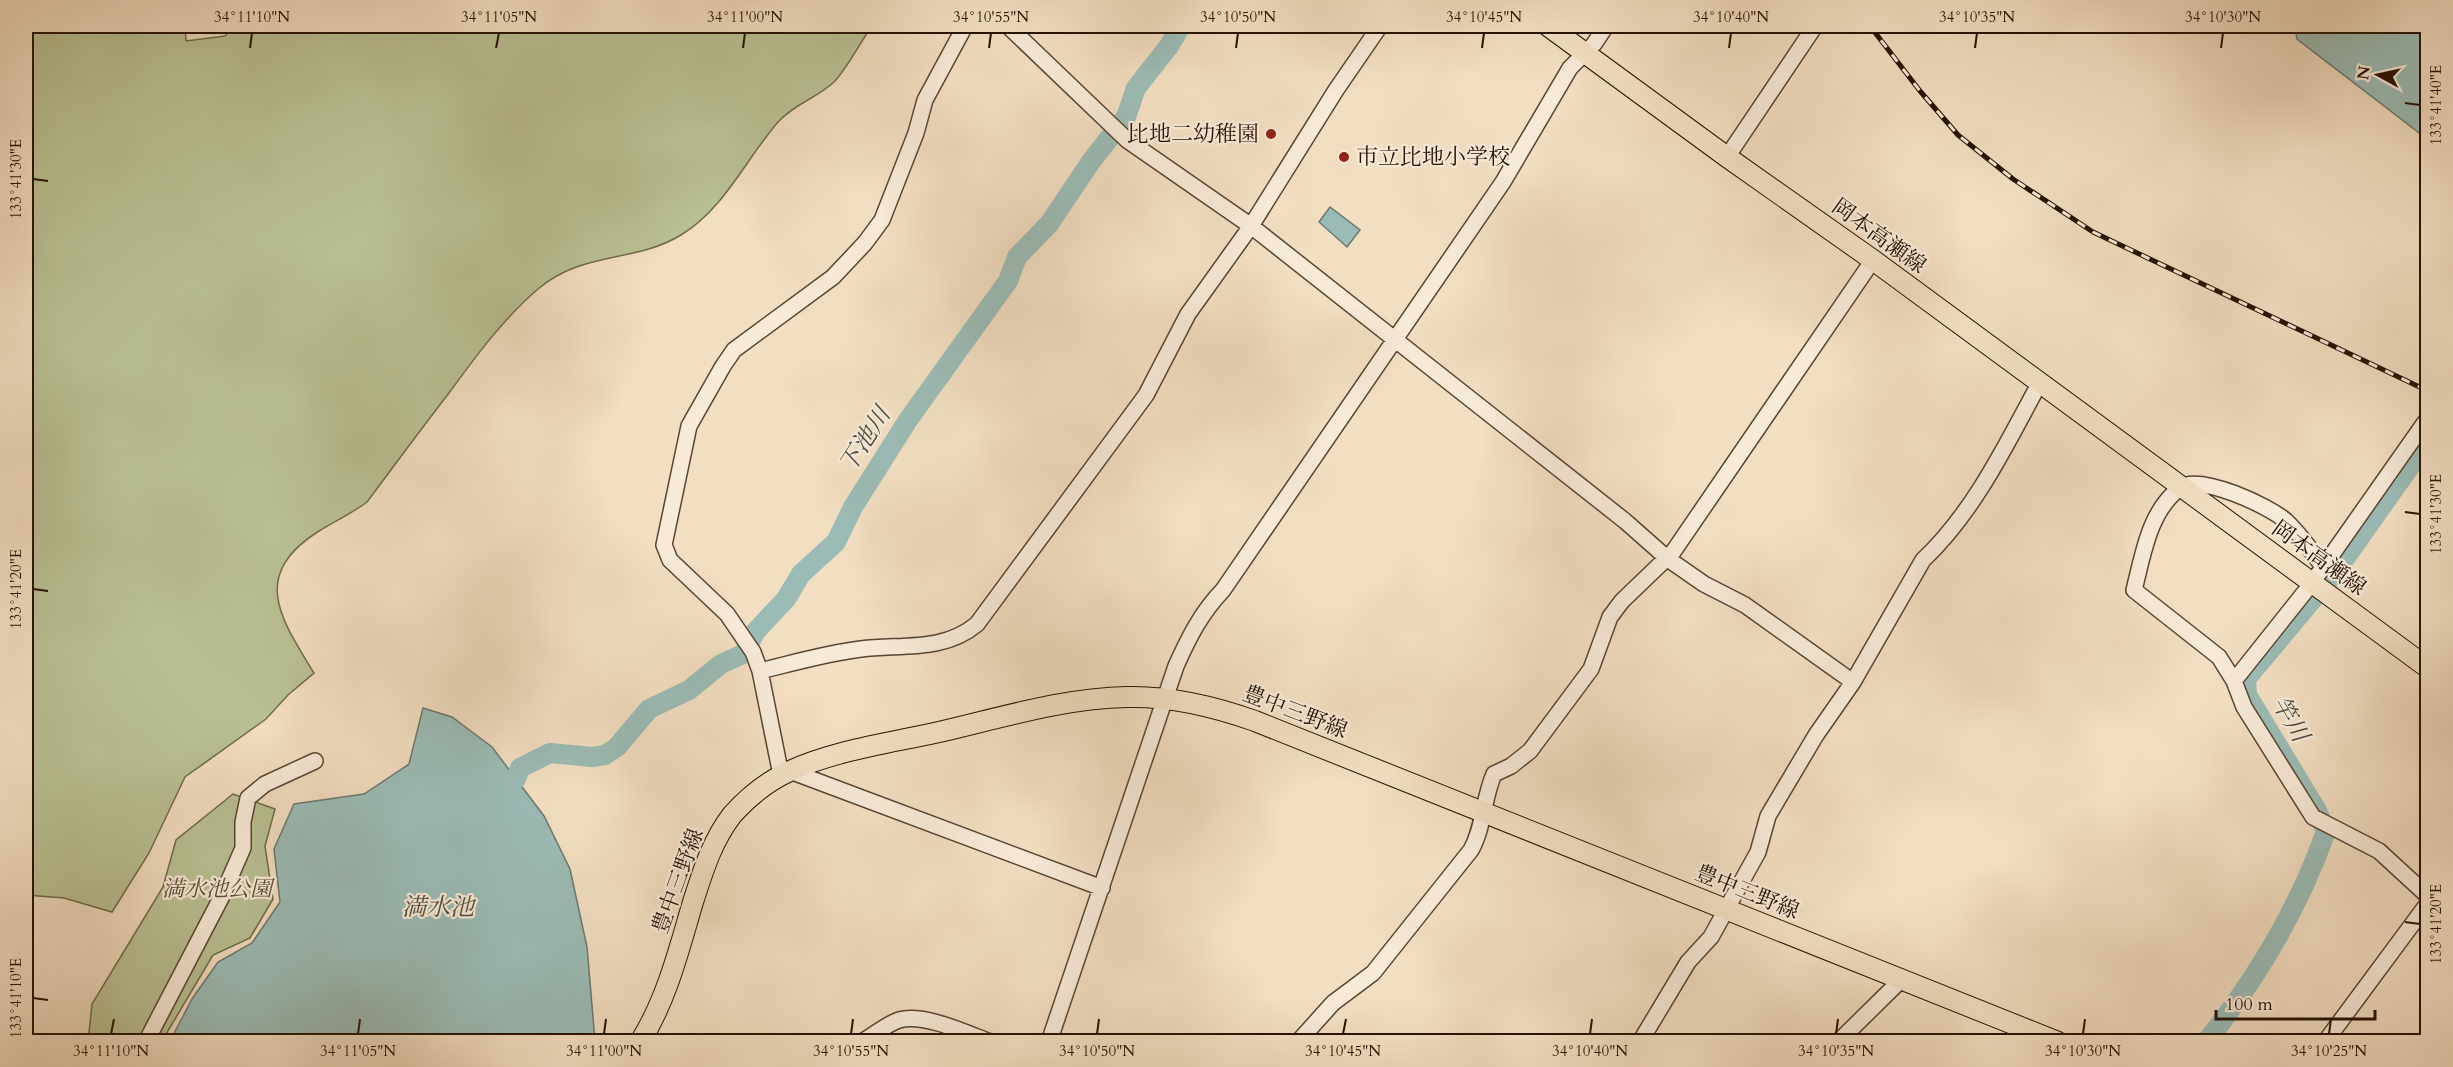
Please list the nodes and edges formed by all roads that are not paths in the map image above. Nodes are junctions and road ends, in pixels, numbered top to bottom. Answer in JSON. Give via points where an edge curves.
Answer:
{"nodes":[{"id":1,"x":966,"y":26,"type":"edge"},
{"id":2,"x":1008,"y":26,"type":"edge"},
{"id":3,"x":1380,"y":26,"type":"edge"},
{"id":4,"x":1548,"y":26,"type":"edge"},
{"id":5,"x":1606,"y":26,"type":"edge"},
{"id":6,"x":1815,"y":26,"type":"edge"},
{"id":7,"x":1583,"y":53,"type":"junction"},
{"id":8,"x":1726,"y":157,"type":"junction"},
{"id":9,"x":1251,"y":226,"type":"junction"},
{"id":10,"x":1873,"y":260,"type":"junction"},
{"id":11,"x":1394,"y":340,"type":"junction"},
{"id":12,"x":2039,"y":384,"type":"junction"},
{"id":13,"x":2427,"y":418,"type":"edge"},
{"id":14,"x":2181,"y":486,"type":"junction"},
{"id":15,"x":1668,"y":559,"type":"junction"},
{"id":16,"x":2318,"y":575,"type":"junction"},
{"id":17,"x":2427,"y":668,"type":"edge"},
{"id":18,"x":760,"y":670,"type":"junction"},
{"id":19,"x":2234,"y":681,"type":"junction"},
{"id":20,"x":1853,"y":682,"type":"junction"},
{"id":21,"x":1165,"y":698,"type":"junction"},
{"id":22,"x":315,"y":761,"type":"dead end"},
{"id":23,"x":786,"y":773,"type":"junction"},
{"id":24,"x":1482,"y":812,"type":"junction"},
{"id":25,"x":1102,"y":888,"type":"junction"},
{"id":26,"x":2427,"y":896,"type":"edge"},
{"id":27,"x":2427,"y":903,"type":"edge"},
{"id":28,"x":1726,"y":910,"type":"junction"},
{"id":29,"x":1901,"y":980,"type":"junction"},
{"id":30,"x":146,"y":1041,"type":"edge"},
{"id":31,"x":640,"y":1041,"type":"edge"},
{"id":32,"x":862,"y":1041,"type":"edge"},
{"id":33,"x":990,"y":1041,"type":"edge"},
{"id":34,"x":1049,"y":1041,"type":"edge"},
{"id":35,"x":1298,"y":1041,"type":"edge"},
{"id":36,"x":1640,"y":1041,"type":"edge"},
{"id":37,"x":1838,"y":1041,"type":"edge"},
{"id":38,"x":2057,"y":1041,"type":"edge"},
{"id":39,"x":2325,"y":1041,"type":"edge"}],
"edges":[{"from":1,"to":18,"type":"street","via":[[925,100],[882,220],[833,277],[734,350],[689,426],[664,545],[670,560],[727,614],[753,652]]},
{"from":2,"to":9,"type":"street","via":[[1127,140]]},
{"from":3,"to":9,"type":"street"},
{"from":4,"to":7,"type":"main road","name":"岡本高瀬線"},
{"from":5,"to":7,"type":"street"},
{"from":6,"to":8,"type":"street"},
{"from":7,"to":8,"type":"main road","name":"岡本高瀬線"},
{"from":7,"to":11,"type":"street","via":[[1570,68],[1503,182]]},
{"from":8,"to":10,"type":"main road","name":"岡本高瀬線"},
{"from":9,"to":11,"type":"street"},
{"from":9,"to":18,"type":"street","via":[[1188,314],[1146,395],[977,624],[951,641],[860,649]]},
{"from":10,"to":12,"type":"main road","name":"岡本高瀬線"},
{"from":10,"to":15,"type":"street"},
{"from":11,"to":15,"type":"street"},
{"from":11,"to":21,"type":"street","via":[[1223,590],[1194,625]]},
{"from":12,"to":14,"type":"main road","name":"岡本高瀬線"},
{"from":12,"to":20,"type":"street","via":[[1993,470],[1939,545],[1923,560]]},
{"from":13,"to":16,"type":"street"},
{"from":14,"to":16,"type":"main road","name":"岡本高瀬線"},
{"from":14,"to":16,"type":"street","name":"岡本高瀬線","via":[[2200,483],[2257,502],[2285,520]]},
{"from":14,"to":19,"type":"street","via":[[2149,531],[2134,590],[2219,657]]},
{"from":15,"to":20,"type":"street","via":[[1745,605]]},
{"from":15,"to":24,"type":"street","via":[[1610,617],[1591,669],[1530,751],[1494,774]]},
{"from":16,"to":17,"type":"main road","name":"岡本高瀬線"},
{"from":16,"to":19,"type":"street"},
{"from":18,"to":23,"type":"street"},
{"from":19,"to":26,"type":"street","via":[[2244,707],[2313,817],[2379,851]]},
{"from":20,"to":28,"type":"street","via":[[1768,816],[1758,852]]},
{"from":21,"to":23,"type":"main road","name":"豊中三野線","via":[[1074,702],[849,752]]},
{"from":21,"to":24,"type":"main road","name":"豊中三野線","via":[[1225,710],[1256,721]]},
{"from":21,"to":25,"type":"street"},
{"from":22,"to":30,"type":"street","via":[[265,784],[248,798],[243,848],[213,915]]},
{"from":23,"to":25,"type":"street"},
{"from":23,"to":31,"type":"main road","name":"豊中三野線","via":[[746,801],[719,833],[706,862],[667,987]]},
{"from":24,"to":28,"type":"main road","name":"豊中三野線"},
{"from":24,"to":35,"type":"street","via":[[1471,850],[1373,973],[1333,1003]]},
{"from":25,"to":34,"type":"street"},
{"from":27,"to":39,"type":"street"},
{"from":28,"to":29,"type":"main road","name":"豊中三野線"},
{"from":28,"to":36,"type":"street","via":[[1711,937],[1688,962]]},
{"from":29,"to":37,"type":"street"},
{"from":29,"to":38,"type":"main road","name":"豊中三野線"},
{"from":32,"to":33,"type":"street","via":[[898,1021],[911,1019]]}]}
